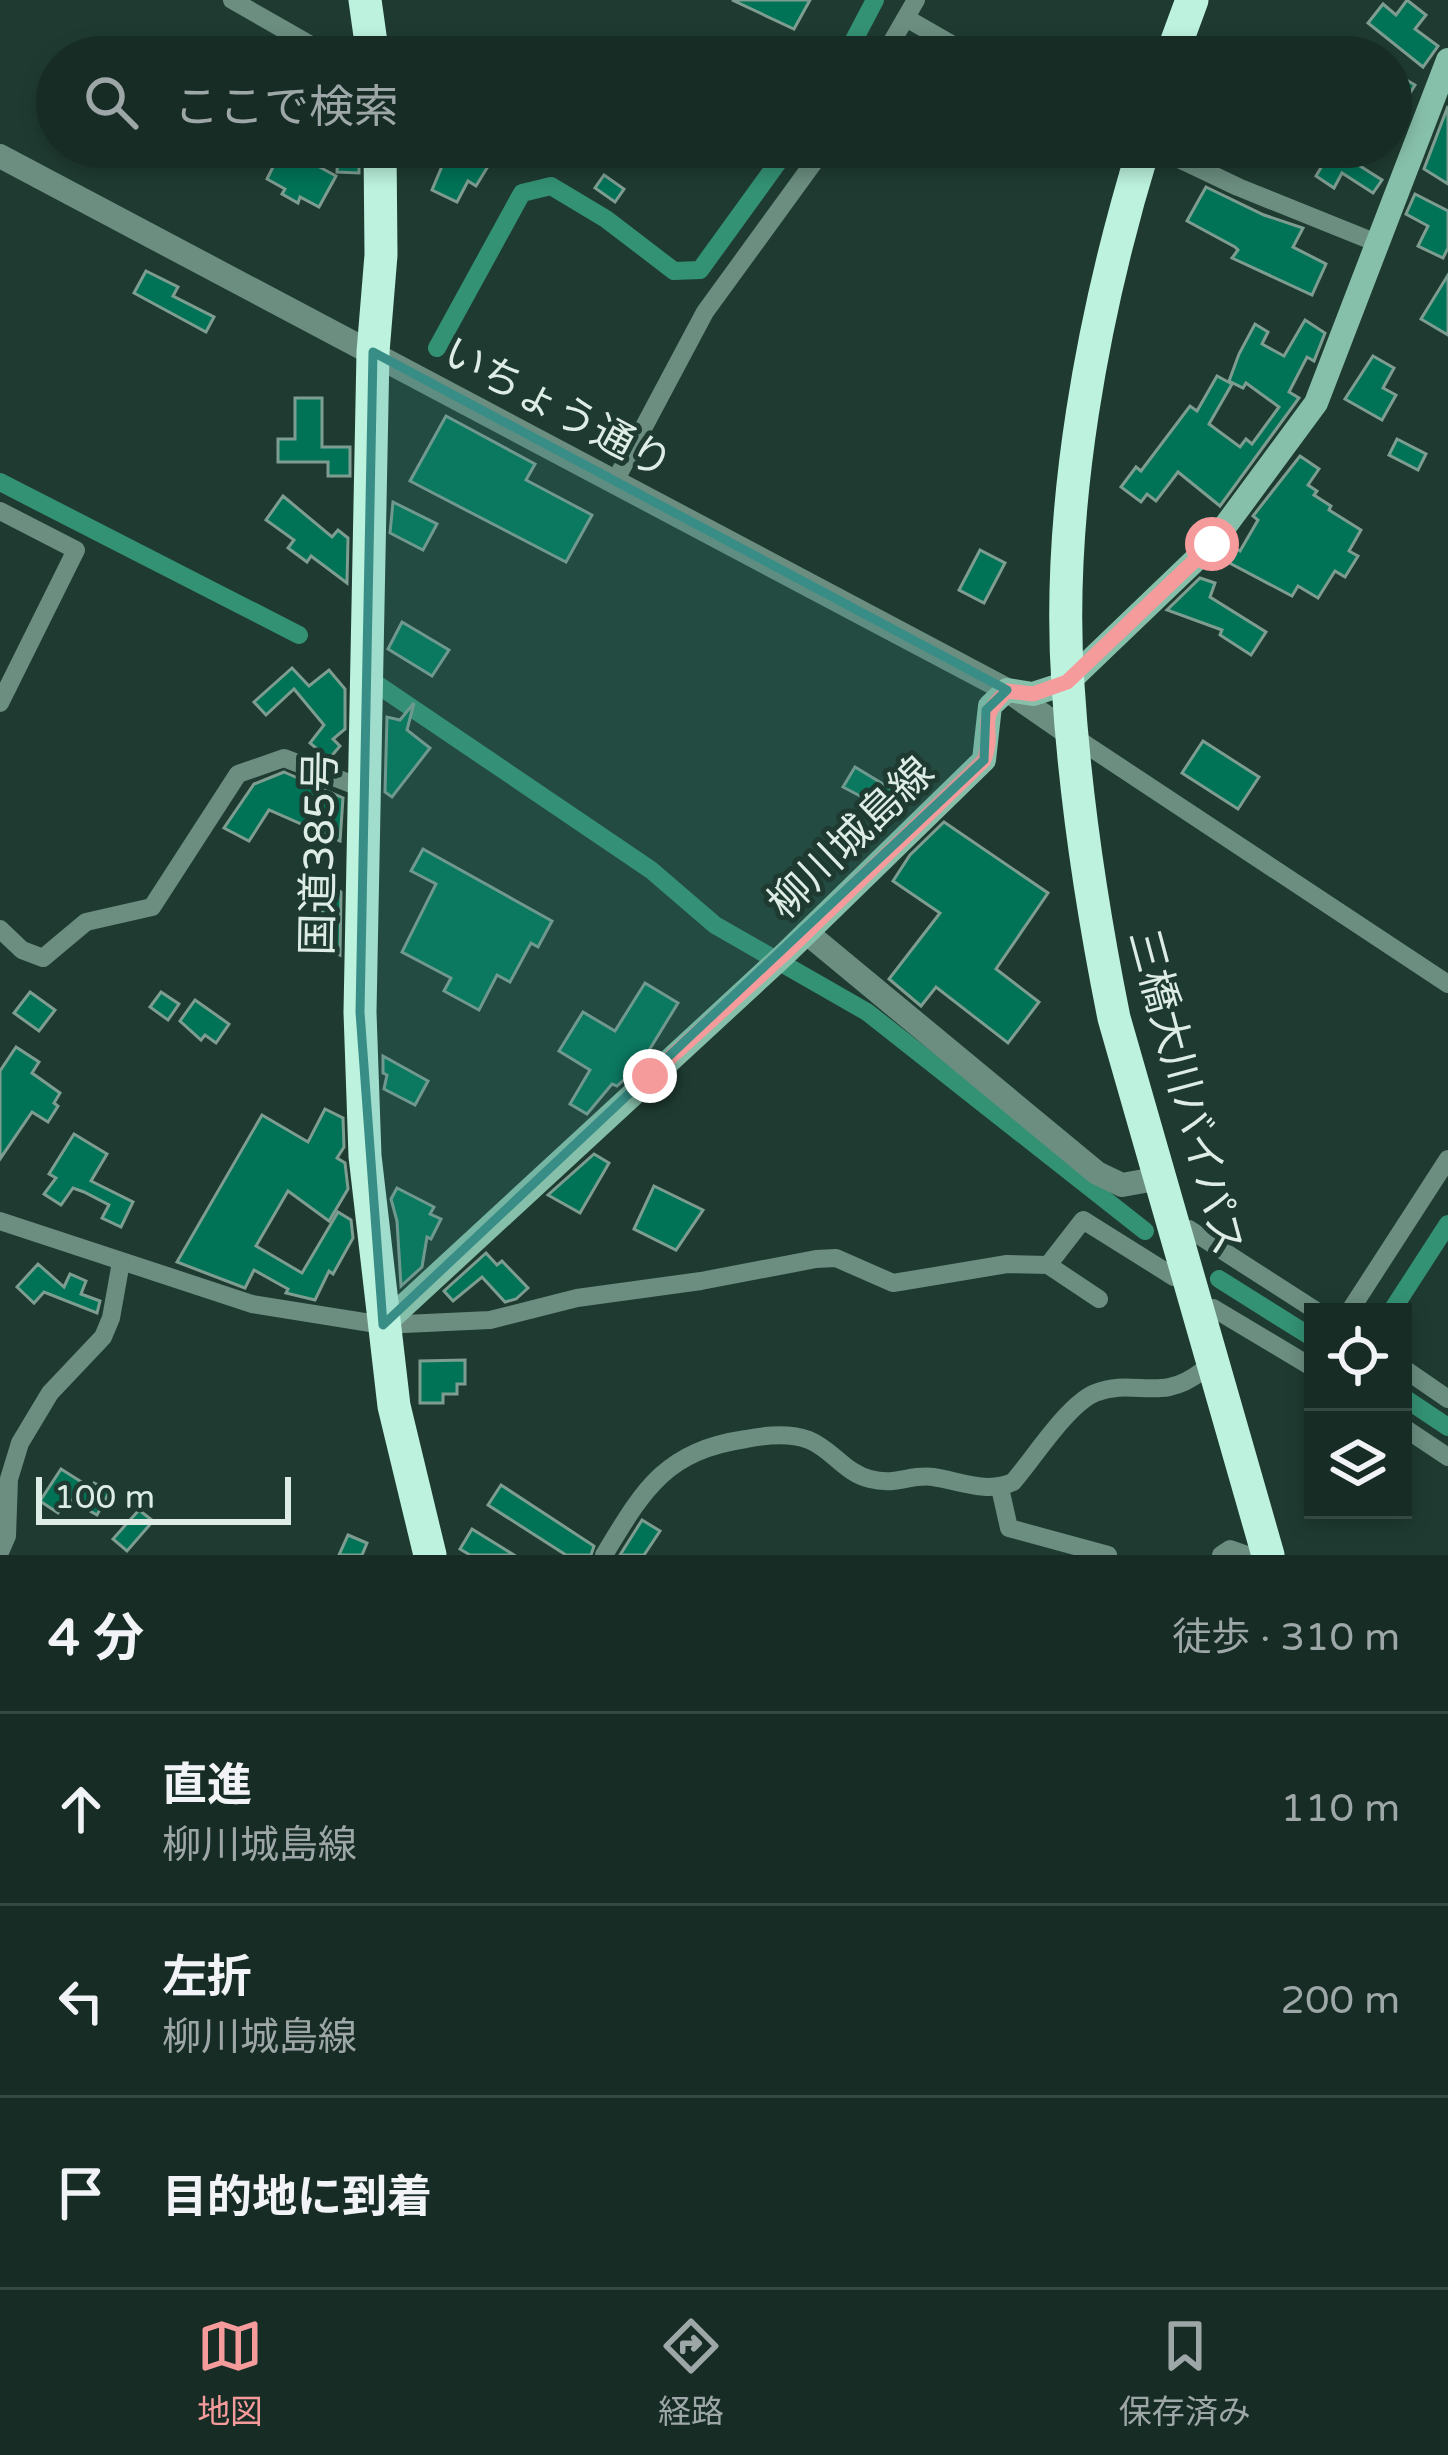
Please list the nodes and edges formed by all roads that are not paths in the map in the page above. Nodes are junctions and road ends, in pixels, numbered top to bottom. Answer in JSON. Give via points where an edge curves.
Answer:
{"nodes":[{"id":1,"x":232,"y":0,"type":"edge"},
{"id":2,"x":365,"y":0,"type":"edge"},
{"id":3,"x":916,"y":0,"type":"edge"},
{"id":4,"x":1192,"y":0,"type":"edge"},
{"id":5,"x":906,"y":18,"type":"junction"},
{"id":6,"x":295,"y":36,"type":"edge"},
{"id":7,"x":370,"y":36,"type":"edge"},
{"id":8,"x":895,"y":36,"type":"edge"},
{"id":9,"x":937,"y":36,"type":"edge"},
{"id":10,"x":1179,"y":36,"type":"edge"},
{"id":11,"x":1448,"y":60,"type":"edge"},
{"id":12,"x":1412,"y":153,"type":"edge"},
{"id":13,"x":0,"y":156,"type":"edge"},
{"id":14,"x":380,"y":168,"type":"edge"},
{"id":15,"x":810,"y":168,"type":"edge"},
{"id":16,"x":1138,"y":168,"type":"edge"},
{"id":17,"x":1198,"y":168,"type":"edge"},
{"id":18,"x":1406,"y":168,"type":"edge"},
{"id":19,"x":1377,"y":243,"type":"junction"},
{"id":20,"x":373,"y":352,"type":"junction"},
{"id":21,"x":614,"y":483,"type":"junction"},
{"id":22,"x":0,"y":511,"type":"edge"},
{"id":23,"x":1067,"y":682,"type":"junction"},
{"id":24,"x":1007,"y":691,"type":"junction"},
{"id":25,"x":0,"y":703,"type":"edge"},
{"id":26,"x":1073,"y":736,"type":"junction"},
{"id":27,"x":362,"y":788,"type":"junction"},
{"id":28,"x":0,"y":929,"type":"edge"},
{"id":29,"x":807,"y":933,"type":"junction"},
{"id":30,"x":1448,"y":984,"type":"edge"},
{"id":31,"x":1448,"y":1160,"type":"edge"},
{"id":32,"x":1162,"y":1178,"type":"junction"},
{"id":33,"x":0,"y":1221,"type":"edge"},
{"id":34,"x":1189,"y":1229,"type":"dead end"},
{"id":35,"x":121,"y":1262,"type":"junction"},
{"id":36,"x":1048,"y":1265,"type":"junction"},
{"id":37,"x":1174,"y":1277,"type":"dead end"},
{"id":38,"x":1099,"y":1299,"type":"dead end"},
{"id":39,"x":1304,"y":1303,"type":"edge"},
{"id":40,"x":1355,"y":1303,"type":"edge"},
{"id":41,"x":1213,"y":1308,"type":"dead end"},
{"id":42,"x":386,"y":1341,"type":"junction"},
{"id":43,"x":1304,"y":1361,"type":"edge"},
{"id":44,"x":1202,"y":1371,"type":"dead end"},
{"id":45,"x":1412,"y":1374,"type":"edge"},
{"id":46,"x":1448,"y":1399,"type":"edge"},
{"id":47,"x":1412,"y":1433,"type":"edge"},
{"id":48,"x":1448,"y":1457,"type":"edge"},
{"id":49,"x":1000,"y":1488,"type":"junction"},
{"id":50,"x":0,"y":1552,"type":"edge"},
{"id":51,"x":430,"y":1555,"type":"edge"},
{"id":52,"x":604,"y":1555,"type":"edge"},
{"id":53,"x":1108,"y":1555,"type":"edge"},
{"id":54,"x":1221,"y":1555,"type":"edge"},
{"id":55,"x":1247,"y":1555,"type":"edge"},
{"id":56,"x":1268,"y":1555,"type":"edge"}],
"edges":[{"from":1,"to":6,"type":"street"},
{"from":2,"to":7,"type":"highway"},
{"from":3,"to":5,"type":"street"},
{"from":4,"to":10,"type":"highway"},
{"from":5,"to":8,"type":"street"},
{"from":5,"to":9,"type":"street"},
{"from":11,"to":12,"type":"main road"},
{"from":13,"to":20,"type":"street","name":"いちょう通り"},
{"from":14,"to":20,"type":"highway","name":"国道385号"},
{"from":15,"to":21,"type":"street","via":[[705,311]]},
{"from":16,"to":23,"type":"highway","name":"三橋大川バイパス","via":[[1092,348],[1068,572]]},
{"from":17,"to":19,"type":"street"},
{"from":18,"to":19,"type":"main road"},
{"from":19,"to":23,"type":"main road","via":[[1324,383],[1293,435],[1212,544]]},
{"from":20,"to":21,"type":"street","name":"いちょう通り"},
{"from":20,"to":27,"type":"highway","name":"国道385号"},
{"from":21,"to":24,"type":"street","name":"いちょう通り"},
{"from":22,"to":25,"type":"street","via":[[76,550]]},
{"from":23,"to":24,"type":"main road","via":[[1033,694]]},
{"from":23,"to":26,"type":"highway","name":"三橋大川バイパス"},
{"from":24,"to":26,"type":"street","name":"いちょう通り"},
{"from":24,"to":29,"type":"main road","name":"柳川城島線","via":[[986,716],[984,760]]},
{"from":26,"to":30,"type":"street"},
{"from":26,"to":32,"type":"highway","name":"三橋大川バイパス","via":[[1097,935]]},
{"from":27,"to":28,"type":"street","via":[[284,758],[238,774],[152,907],[86,922],[44,958]]},
{"from":27,"to":42,"type":"highway","name":"国道385号","via":[[364,1132]]},
{"from":29,"to":32,"type":"street","via":[[1097,1173],[1122,1185]]},
{"from":29,"to":42,"type":"main road","name":"柳川城島線"},
{"from":31,"to":40,"type":"street"},
{"from":32,"to":56,"type":"highway","name":"三橋大川バイパス"},
{"from":33,"to":35,"type":"street"},
{"from":34,"to":39,"type":"street"},
{"from":35,"to":42,"type":"street"},
{"from":35,"to":50,"type":"street","via":[[103,1337],[50,1393],[20,1443]]},
{"from":36,"to":37,"type":"street","via":[[1083,1220]]},
{"from":36,"to":38,"type":"street"},
{"from":36,"to":42,"type":"street","via":[[893,1282],[836,1258],[816,1259],[596,1294]]},
{"from":41,"to":43,"type":"street"},
{"from":42,"to":51,"type":"highway","name":"国道385号"},
{"from":44,"to":49,"type":"street","via":[[1183,1386],[1094,1394]]},
{"from":45,"to":46,"type":"street"},
{"from":47,"to":48,"type":"street"},
{"from":49,"to":52,"type":"street","via":[[918,1475],[898,1483],[867,1478],[804,1438],[741,1439],[676,1460]]},
{"from":49,"to":53,"type":"street","via":[[1009,1528]]},
{"from":54,"to":55,"type":"street"}]}
